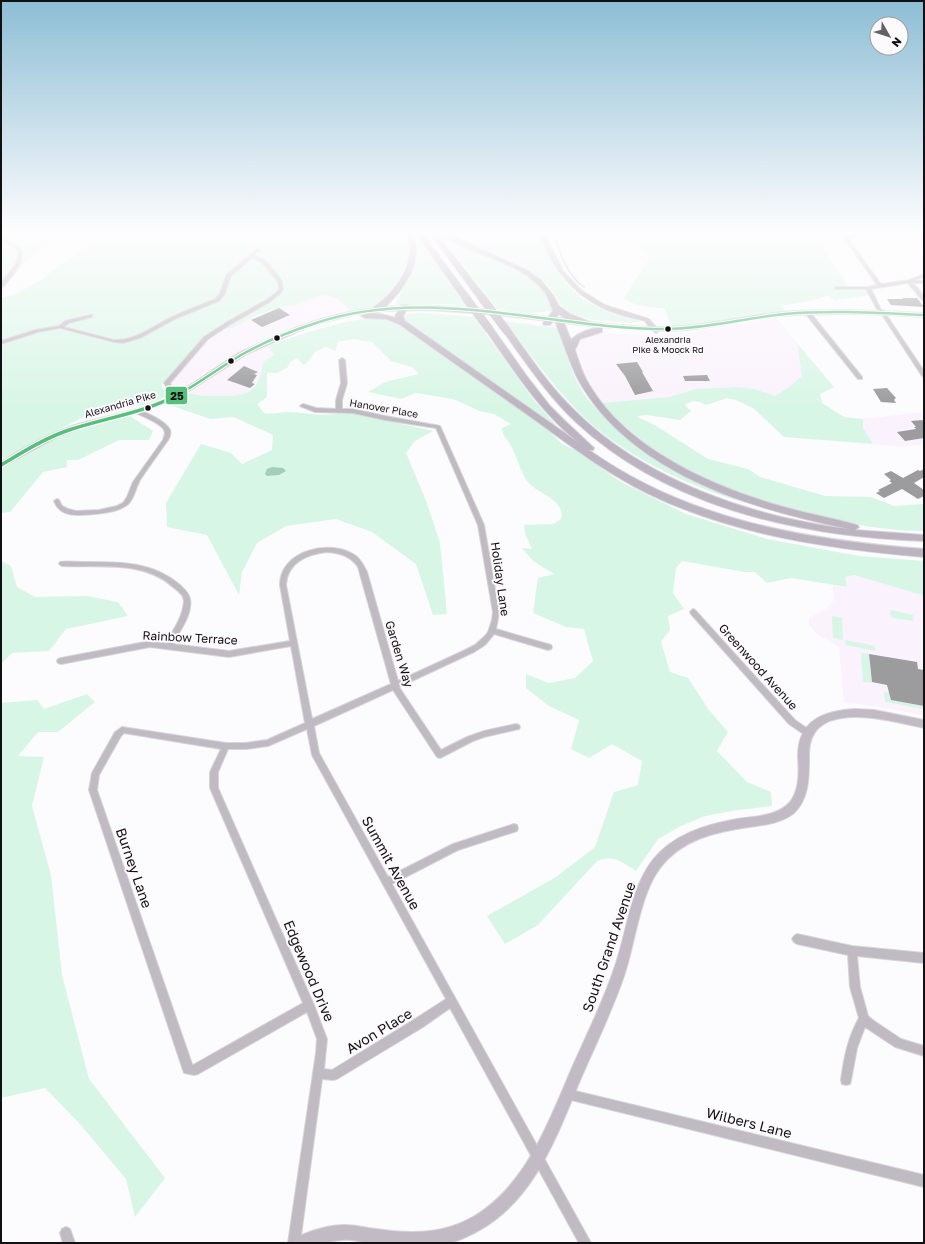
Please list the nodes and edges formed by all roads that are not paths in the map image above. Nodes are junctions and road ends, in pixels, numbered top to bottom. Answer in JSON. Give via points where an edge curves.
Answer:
{"nodes":[{"id":1,"x":225,"y":291,"type":"edge"},
{"id":2,"x":280,"y":291,"type":"edge"},
{"id":3,"x":396,"y":291,"type":"edge"},
{"id":4,"x":461,"y":291,"type":"edge"},
{"id":5,"x":477,"y":291,"type":"edge"},
{"id":6,"x":547,"y":291,"type":"edge"},
{"id":7,"x":579,"y":291,"type":"edge"},
{"id":8,"x":870,"y":291,"type":"edge"},
{"id":9,"x":917,"y":291,"type":"edge"},
{"id":10,"x":393,"y":296,"type":"junction"},
{"id":11,"x":924,"y":299,"type":"edge"},
{"id":12,"x":555,"y":306,"type":"junction"},
{"id":13,"x":404,"y":309,"type":"junction"},
{"id":14,"x":376,"y":310,"type":"junction"},
{"id":15,"x":393,"y":310,"type":"junction"},
{"id":16,"x":881,"y":311,"type":"junction"},
{"id":17,"x":807,"y":312,"type":"junction"},
{"id":18,"x":924,"y":315,"type":"edge"},
{"id":19,"x":90,"y":316,"type":"dead end"},
{"id":20,"x":364,"y":316,"type":"junction"},
{"id":21,"x":642,"y":319,"type":"junction"},
{"id":22,"x":731,"y":321,"type":"junction"},
{"id":23,"x":402,"y":322,"type":"junction"},
{"id":24,"x":554,"y":322,"type":"junction"},
{"id":25,"x":592,"y":324,"type":"junction"},
{"id":26,"x":60,"y":327,"type":"junction"},
{"id":27,"x":634,"y":328,"type":"junction"},
{"id":28,"x":679,"y":328,"type":"junction"},
{"id":29,"x":599,"y":330,"type":"junction"},
{"id":30,"x":654,"y":332,"type":"junction"},
{"id":31,"x":284,"y":336,"type":"junction"},
{"id":32,"x":1,"y":343,"type":"edge"},
{"id":33,"x":571,"y":350,"type":"junction"},
{"id":34,"x":342,"y":360,"type":"dead end"},
{"id":35,"x":924,"y":375,"type":"edge"},
{"id":36,"x":860,"y":378,"type":"dead end"},
{"id":37,"x":179,"y":394,"type":"junction"},
{"id":38,"x":303,"y":406,"type":"dead end"},
{"id":39,"x":339,"y":410,"type":"junction"},
{"id":40,"x":136,"y":411,"type":"junction"},
{"id":41,"x":438,"y":427,"type":"joint"},
{"id":42,"x":1,"y":465,"type":"edge"},
{"id":43,"x":57,"y":501,"type":"dead end"},
{"id":44,"x":787,"y":535,"type":"junction"},
{"id":45,"x":922,"y":538,"type":"edge"},
{"id":46,"x":924,"y":553,"type":"edge"},
{"id":47,"x":294,"y":562,"type":"joint"},
{"id":48,"x":62,"y":564,"type":"dead end"},
{"id":49,"x":694,"y":612,"type":"dead end"},
{"id":50,"x":493,"y":630,"type":"junction"},
{"id":51,"x":294,"y":642,"type":"junction"},
{"id":52,"x":168,"y":646,"type":"junction"},
{"id":53,"x":548,"y":647,"type":"dead end"},
{"id":54,"x":61,"y":661,"type":"dead end"},
{"id":55,"x":396,"y":685,"type":"junction"},
{"id":56,"x":924,"y":724,"type":"edge"},
{"id":57,"x":308,"y":725,"type":"junction"},
{"id":58,"x":516,"y":727,"type":"dead end"},
{"id":59,"x":808,"y":733,"type":"junction"},
{"id":60,"x":226,"y":746,"type":"junction"},
{"id":61,"x":514,"y":828,"type":"dead end"},
{"id":62,"x":386,"y":883,"type":"junction"},
{"id":63,"x":797,"y":939,"type":"dead end"},
{"id":64,"x":852,"y":951,"type":"junction"},
{"id":65,"x":924,"y":958,"type":"edge"},
{"id":66,"x":452,"y":1001,"type":"junction"},
{"id":67,"x":309,"y":1005,"type":"junction"},
{"id":68,"x":864,"y":1019,"type":"junction"},
{"id":69,"x":924,"y":1051,"type":"edge"},
{"id":70,"x":318,"y":1074,"type":"junction"},
{"id":71,"x":846,"y":1080,"type":"dead end"},
{"id":72,"x":567,"y":1094,"type":"junction"},
{"id":73,"x":539,"y":1158,"type":"junction"},
{"id":74,"x":924,"y":1181,"type":"edge"},
{"id":75,"x":294,"y":1243,"type":"edge"},
{"id":76,"x":300,"y":1243,"type":"edge"},
{"id":77,"x":585,"y":1243,"type":"edge"}],
"edges":[{"from":1,"to":26,"type":"street","via":[[217,300],[172,318],[141,337],[122,342]]},
{"from":2,"to":37,"type":"street","via":[[204,340],[167,383],[170,389]]},
{"from":3,"to":10,"type":"highway"},
{"from":4,"to":44,"type":"highway","bridge":true,"via":[[549,409],[586,444],[610,462],[674,496],[713,512]]},
{"from":5,"to":45,"type":"highway","bridge":true,"via":[[550,388],[581,422],[618,451],[672,482],[744,510],[796,524],[864,535]]},
{"from":6,"to":12,"type":"highway"},
{"from":7,"to":21,"type":"main road","via":[[603,306]]},
{"from":8,"to":16,"type":"street"},
{"from":9,"to":11,"type":"street"},
{"from":10,"to":14,"type":"highway"},
{"from":10,"to":15,"type":"highway"},
{"from":12,"to":24,"type":"highway"},
{"from":12,"to":25,"type":"highway","via":[[567,316]]},
{"from":13,"to":15,"type":"main road","name":"Alexandria Pike"},
{"from":13,"to":23,"type":"highway","via":[[399,318]]},
{"from":13,"to":24,"type":"main road","name":"Alexandria Pike"},
{"from":14,"to":15,"type":"main road","name":"Alexandria Pike"},
{"from":14,"to":31,"type":"main road","name":"Alexandria Pike","via":[[331,318],[291,331]]},
{"from":15,"to":20,"type":"main road","name":"Alexandria Pike"},
{"from":16,"to":17,"type":"main road","name":"Alexandria Pike"},
{"from":16,"to":18,"type":"main road","name":"Alexandria Pike"},
{"from":16,"to":35,"type":"street"},
{"from":17,"to":22,"type":"main road","name":"Alexandria Pike"},
{"from":17,"to":36,"type":"street"},
{"from":19,"to":26,"type":"street","via":[[67,322]]},
{"from":20,"to":23,"type":"highway","via":[[386,317]]},
{"from":20,"to":31,"type":"main road","name":"Alexandria Pike"},
{"from":21,"to":27,"type":"main road","via":[[644,323]]},
{"from":21,"to":28,"type":"main road"},
{"from":21,"to":30,"type":"main road","via":[[650,323]]},
{"from":22,"to":28,"type":"main road","name":"Alexandria Pike"},
{"from":22,"to":30,"type":"main road","name":"Alexandria Pike","via":[[697,330]]},
{"from":23,"to":44,"type":"highway","via":[[595,459],[628,479],[713,517]]},
{"from":24,"to":25,"type":"main road","name":"Alexandria Pike"},
{"from":24,"to":29,"type":"main road","name":"Alexandria Pike"},
{"from":24,"to":33,"type":"highway"},
{"from":25,"to":27,"type":"main road","name":"Alexandria Pike"},
{"from":26,"to":32,"type":"street","via":[[37,331]]},
{"from":27,"to":30,"type":"main road","name":"Alexandria Pike"},
{"from":28,"to":30,"type":"main road","name":"Alexandria Pike"},
{"from":29,"to":30,"type":"main road","name":"Alexandria Pike"},
{"from":29,"to":33,"type":"highway","via":[[580,335],[572,343]]},
{"from":31,"to":37,"type":"main road","name":"Alexandria Pike","via":[[234,358]]},
{"from":33,"to":45,"type":"highway","via":[[586,388],[605,412],[640,443],[684,471],[725,490],[779,509],[824,521]]},
{"from":34,"to":39,"type":"street","via":[[344,384]]},
{"from":37,"to":40,"type":"main road","name":"Alexandria Pike"},
{"from":38,"to":39,"type":"street","name":"Hanover Place","via":[[315,410]]},
{"from":39,"to":41,"type":"street","name":"Hanover Place","via":[[353,410]]},
{"from":40,"to":42,"type":"main road","name":"Alexandria Pike","via":[[52,436]]},
{"from":40,"to":43,"type":"street","via":[[162,426],[167,434],[130,499],[112,510],[69,513],[59,508]]},
{"from":41,"to":50,"type":"street","name":"Holiday Lane","via":[[481,525],[496,612]]},
{"from":44,"to":46,"type":"highway","via":[[858,548]]},
{"from":47,"to":51,"type":"street","name":"Summit Avenue","via":[[285,572],[282,585]]},
{"from":47,"to":55,"type":"street","name":"Garden Way","via":[[308,553],[329,550],[350,555],[359,563]]},
{"from":48,"to":52,"type":"street","via":[[132,566],[149,570],[173,581],[187,600],[186,612]]},
{"from":49,"to":59,"type":"street","name":"Greenwood Avenue","via":[[792,722]]},
{"from":50,"to":53,"type":"street"},
{"from":50,"to":55,"type":"street","name":"Holiday Lane","via":[[474,649]]},
{"from":51,"to":52,"type":"street","name":"Rainbow Terrace","via":[[230,654]]},
{"from":51,"to":57,"type":"street","name":"Summit Avenue"},
{"from":52,"to":54,"type":"street","name":"Rainbow Terrace","via":[[141,645]]},
{"from":55,"to":57,"type":"street","name":"Holiday Lane"},
{"from":55,"to":58,"type":"street","name":"Garden Way","via":[[440,755],[470,739]]},
{"from":56,"to":59,"type":"main road","via":[[866,713],[846,712],[822,720]]},
{"from":57,"to":60,"type":"street","name":"Burney Lane","via":[[268,743]]},
{"from":57,"to":62,"type":"street","name":"Summit Avenue","via":[[315,753]]},
{"from":59,"to":72,"type":"main road","name":"South Grand Avenue","via":[[804,746],[803,787],[796,803],[790,809],[776,817],[698,833],[684,839],[668,851],[655,867],[641,899],[618,976]]},
{"from":60,"to":67,"type":"street","name":"Edgewood Drive","via":[[214,772],[214,788]]},
{"from":60,"to":67,"type":"street","name":"Burney Lane","via":[[122,730],[95,775],[93,790],[188,1070],[194,1070]]},
{"from":61,"to":62,"type":"street","via":[[456,847]]},
{"from":62,"to":66,"type":"street","name":"Summit Avenue"},
{"from":63,"to":64,"type":"street"},
{"from":64,"to":65,"type":"street"},
{"from":64,"to":68,"type":"street","via":[[854,987]]},
{"from":66,"to":70,"type":"street","name":"Avon Place","via":[[332,1075]]},
{"from":66,"to":73,"type":"street","name":"Summit Avenue"},
{"from":67,"to":70,"type":"street","name":"Edgewood Drive","via":[[322,1039]]},
{"from":68,"to":69,"type":"street","via":[[899,1043]]},
{"from":68,"to":71,"type":"street","via":[[850,1051]]},
{"from":70,"to":75,"type":"street","name":"Edgewood Drive"},
{"from":72,"to":73,"type":"main road","name":"South Grand Avenue"},
{"from":72,"to":74,"type":"street","name":"Wilbers Lane"},
{"from":73,"to":76,"type":"main road","name":"South Grand Avenue","via":[[508,1198],[478,1223],[461,1232],[440,1238],[411,1240],[346,1232],[322,1235]]},
{"from":73,"to":77,"type":"street","name":"Summit Avenue"}]}
